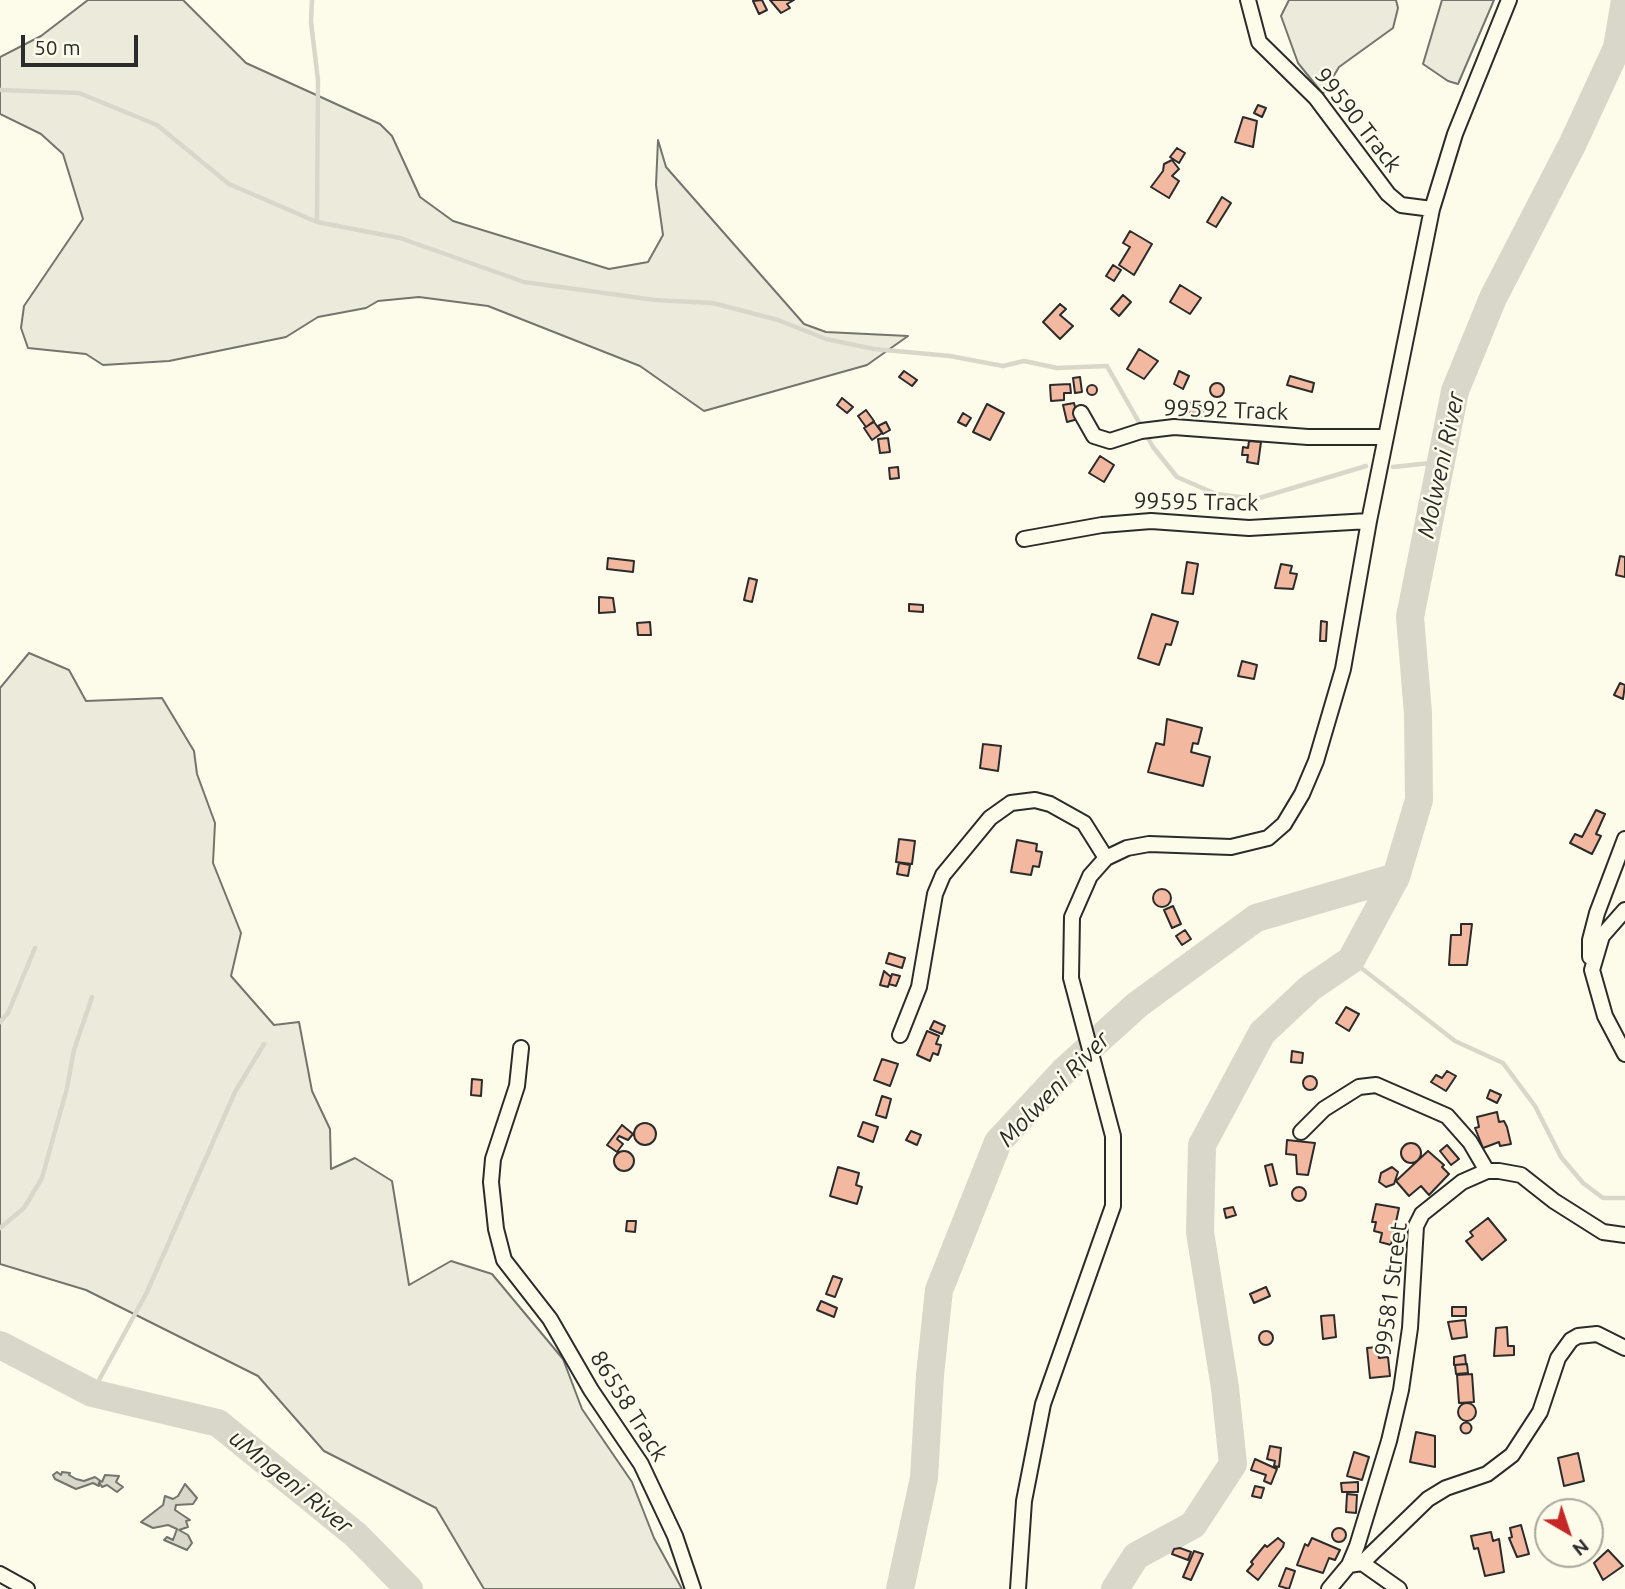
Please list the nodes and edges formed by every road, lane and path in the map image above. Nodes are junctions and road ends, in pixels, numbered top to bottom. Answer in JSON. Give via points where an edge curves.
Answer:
{"nodes":[{"id":1,"x":1248,"y":0,"type":"edge"},
{"id":2,"x":1509,"y":0,"type":"edge"},
{"id":3,"x":1432,"y":209,"type":"junction"},
{"id":4,"x":1082,"y":413,"type":"dead end"},
{"id":5,"x":1385,"y":437,"type":"junction"},
{"id":6,"x":1369,"y":521,"type":"junction"},
{"id":7,"x":1024,"y":538,"type":"dead end"},
{"id":8,"x":1625,"y":839,"type":"edge"},
{"id":9,"x":1106,"y":858,"type":"junction"},
{"id":10,"x":1625,"y":910,"type":"edge"},
{"id":11,"x":1592,"y":970,"type":"junction"},
{"id":12,"x":900,"y":1035,"type":"dead end"},
{"id":13,"x":521,"y":1048,"type":"dead end"},
{"id":14,"x":1625,"y":1054,"type":"edge"},
{"id":15,"x":1301,"y":1132,"type":"dead end"},
{"id":16,"x":1487,"y":1171,"type":"junction"},
{"id":17,"x":1625,"y":1235,"type":"edge"},
{"id":18,"x":1625,"y":1348,"type":"edge"},
{"id":19,"x":1355,"y":1564,"type":"junction"},
{"id":20,"x":0,"y":1574,"type":"edge"},
{"id":21,"x":27,"y":1589,"type":"edge"},
{"id":22,"x":693,"y":1589,"type":"edge"},
{"id":23,"x":1018,"y":1589,"type":"edge"},
{"id":24,"x":1329,"y":1589,"type":"edge"},
{"id":25,"x":1399,"y":1589,"type":"edge"}],
"edges":[{"from":1,"to":3,"type":"street","name":"99590 Track","via":[[1259,42],[1316,98],[1380,185],[1401,205]]},
{"from":2,"to":3,"type":"street","via":[[1455,134]]},
{"from":3,"to":5,"type":"street"},
{"from":4,"to":5,"type":"street","name":"99592 Track","via":[[1094,436],[1110,440],[1174,427],[1308,437]]},
{"from":5,"to":6,"type":"street"},
{"from":6,"to":7,"type":"street","name":"99595 Track","via":[[1249,528],[1151,521]]},
{"from":6,"to":9,"type":"street","via":[[1343,669],[1316,761],[1284,824],[1268,838],[1231,847],[1149,844]]},
{"from":8,"to":11,"type":"street","via":[[1591,933]]},
{"from":9,"to":12,"type":"street","via":[[1092,832],[1064,809],[1035,800],[1011,803],[990,818],[943,875],[935,894],[919,987]]},
{"from":9,"to":23,"type":"street","via":[[1090,876],[1072,917],[1069,962],[1113,1136],[1113,1206],[1043,1404],[1024,1501]]},
{"from":10,"to":11,"type":"street","via":[[1602,936]]},
{"from":11,"to":14,"type":"street","via":[[1605,1016]]},
{"from":13,"to":22,"type":"street","name":"86558 Track","via":[[517,1086],[493,1159],[491,1182],[504,1260],[550,1320],[641,1464],[670,1524]]},
{"from":15,"to":16,"type":"street","via":[[1324,1109],[1359,1087],[1376,1085],[1447,1116]]},
{"from":16,"to":17,"type":"street","via":[[1521,1175],[1596,1228]]},
{"from":16,"to":19,"type":"street","name":"99581 Street","via":[[1446,1192],[1416,1226],[1401,1390]]},
{"from":18,"to":19,"type":"street","via":[[1598,1334],[1571,1340],[1558,1358],[1540,1412],[1512,1455],[1487,1474],[1428,1499]]},
{"from":19,"to":24,"type":"street","name":"99581 Street"},
{"from":19,"to":25,"type":"street"},
{"from":20,"to":21,"type":"street"}]}
